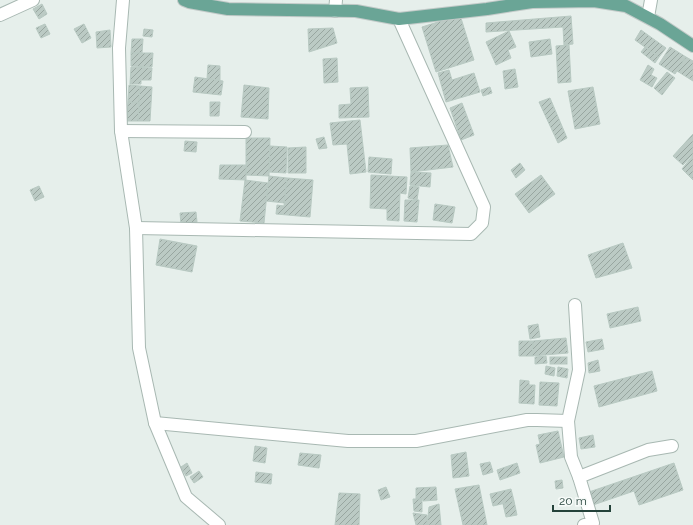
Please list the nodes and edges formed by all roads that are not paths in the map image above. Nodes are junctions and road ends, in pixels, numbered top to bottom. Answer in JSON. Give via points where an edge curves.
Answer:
{"nodes":[{"id":1,"x":33,"y":0,"type":"edge"},
{"id":2,"x":123,"y":0,"type":"edge"},
{"id":3,"x":184,"y":0,"type":"edge"},
{"id":4,"x":651,"y":0,"type":"edge"},
{"id":5,"x":540,"y":1,"type":"edge"},
{"id":6,"x":336,"y":5,"type":"edge"},
{"id":7,"x":0,"y":15,"type":"edge"},
{"id":8,"x":648,"y":17,"type":"junction"},
{"id":9,"x":399,"y":19,"type":"junction"},
{"id":10,"x":693,"y":46,"type":"edge"},
{"id":11,"x":121,"y":131,"type":"junction"},
{"id":12,"x":244,"y":132,"type":"dead end"},
{"id":13,"x":136,"y":228,"type":"junction"},
{"id":14,"x":575,"y":305,"type":"dead end"},
{"id":15,"x":568,"y":421,"type":"junction"},
{"id":16,"x":155,"y":423,"type":"junction"},
{"id":17,"x":672,"y":446,"type":"dead end"},
{"id":18,"x":579,"y":477,"type":"junction"},
{"id":19,"x":590,"y":524,"type":"edge"},
{"id":20,"x":219,"y":525,"type":"edge"}],
"edges":[{"from":1,"to":7,"type":"street"},
{"from":2,"to":11,"type":"street","via":[[119,48]]},
{"from":3,"to":6,"type":"main road","via":[[228,9]]},
{"from":4,"to":8,"type":"street"},
{"from":5,"to":8,"type":"main road","via":[[594,1],[626,6]]},
{"from":5,"to":9,"type":"main road"},
{"from":6,"to":9,"type":"main road","via":[[356,12]]},
{"from":8,"to":10,"type":"main road"},
{"from":9,"to":13,"type":"street","via":[[484,207],[482,223],[471,234]]},
{"from":11,"to":12,"type":"street"},
{"from":11,"to":13,"type":"street"},
{"from":13,"to":16,"type":"street","via":[[140,348]]},
{"from":14,"to":15,"type":"street","via":[[579,370]]},
{"from":15,"to":16,"type":"street","via":[[527,420],[416,441],[348,441]]},
{"from":15,"to":18,"type":"street","via":[[571,457]]},
{"from":16,"to":20,"type":"street","via":[[186,497]]},
{"from":17,"to":18,"type":"street","via":[[648,450]]},
{"from":18,"to":19,"type":"street"}]}
